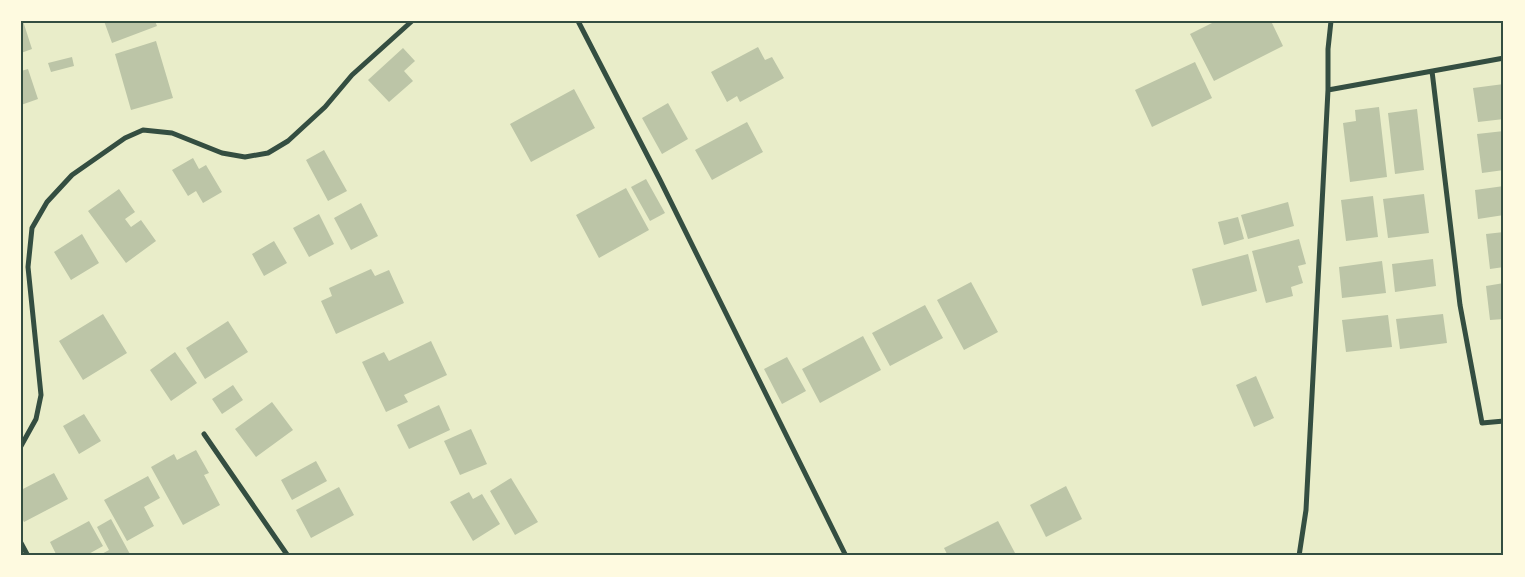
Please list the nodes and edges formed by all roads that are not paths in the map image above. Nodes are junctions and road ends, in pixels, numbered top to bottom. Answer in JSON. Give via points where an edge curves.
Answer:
{"nodes":[{"id":1,"x":412,"y":21,"type":"edge"},
{"id":2,"x":578,"y":21,"type":"edge"},
{"id":3,"x":1331,"y":21,"type":"edge"},
{"id":4,"x":1504,"y":58,"type":"edge"},
{"id":5,"x":1432,"y":71,"type":"junction"},
{"id":6,"x":1328,"y":90,"type":"junction"},
{"id":7,"x":28,"y":267,"type":"junction"},
{"id":8,"x":21,"y":273,"type":"edge"},
{"id":9,"x":1504,"y":421,"type":"edge"},
{"id":10,"x":204,"y":434,"type":"dead end"},
{"id":11,"x":21,"y":446,"type":"edge"},
{"id":12,"x":21,"y":543,"type":"edge"},
{"id":13,"x":28,"y":556,"type":"edge"},
{"id":14,"x":288,"y":556,"type":"edge"},
{"id":15,"x":846,"y":556,"type":"edge"},
{"id":16,"x":1299,"y":556,"type":"edge"}],
"edges":[{"from":1,"to":7,"type":"street","via":[[352,75],[325,107],[288,141],[268,153],[245,157],[222,153],[172,133],[143,130],[125,138],[72,175],[46,202],[32,228]]},
{"from":2,"to":15,"type":"street"},
{"from":3,"to":6,"type":"street"},
{"from":4,"to":5,"type":"street"},
{"from":5,"to":6,"type":"street"},
{"from":5,"to":9,"type":"street","via":[[1460,305],[1482,423]]},
{"from":6,"to":16,"type":"street","via":[[1306,510]]},
{"from":7,"to":8,"type":"street"},
{"from":7,"to":11,"type":"street","via":[[41,395],[36,419]]},
{"from":10,"to":14,"type":"street"},
{"from":12,"to":13,"type":"street"}]}
